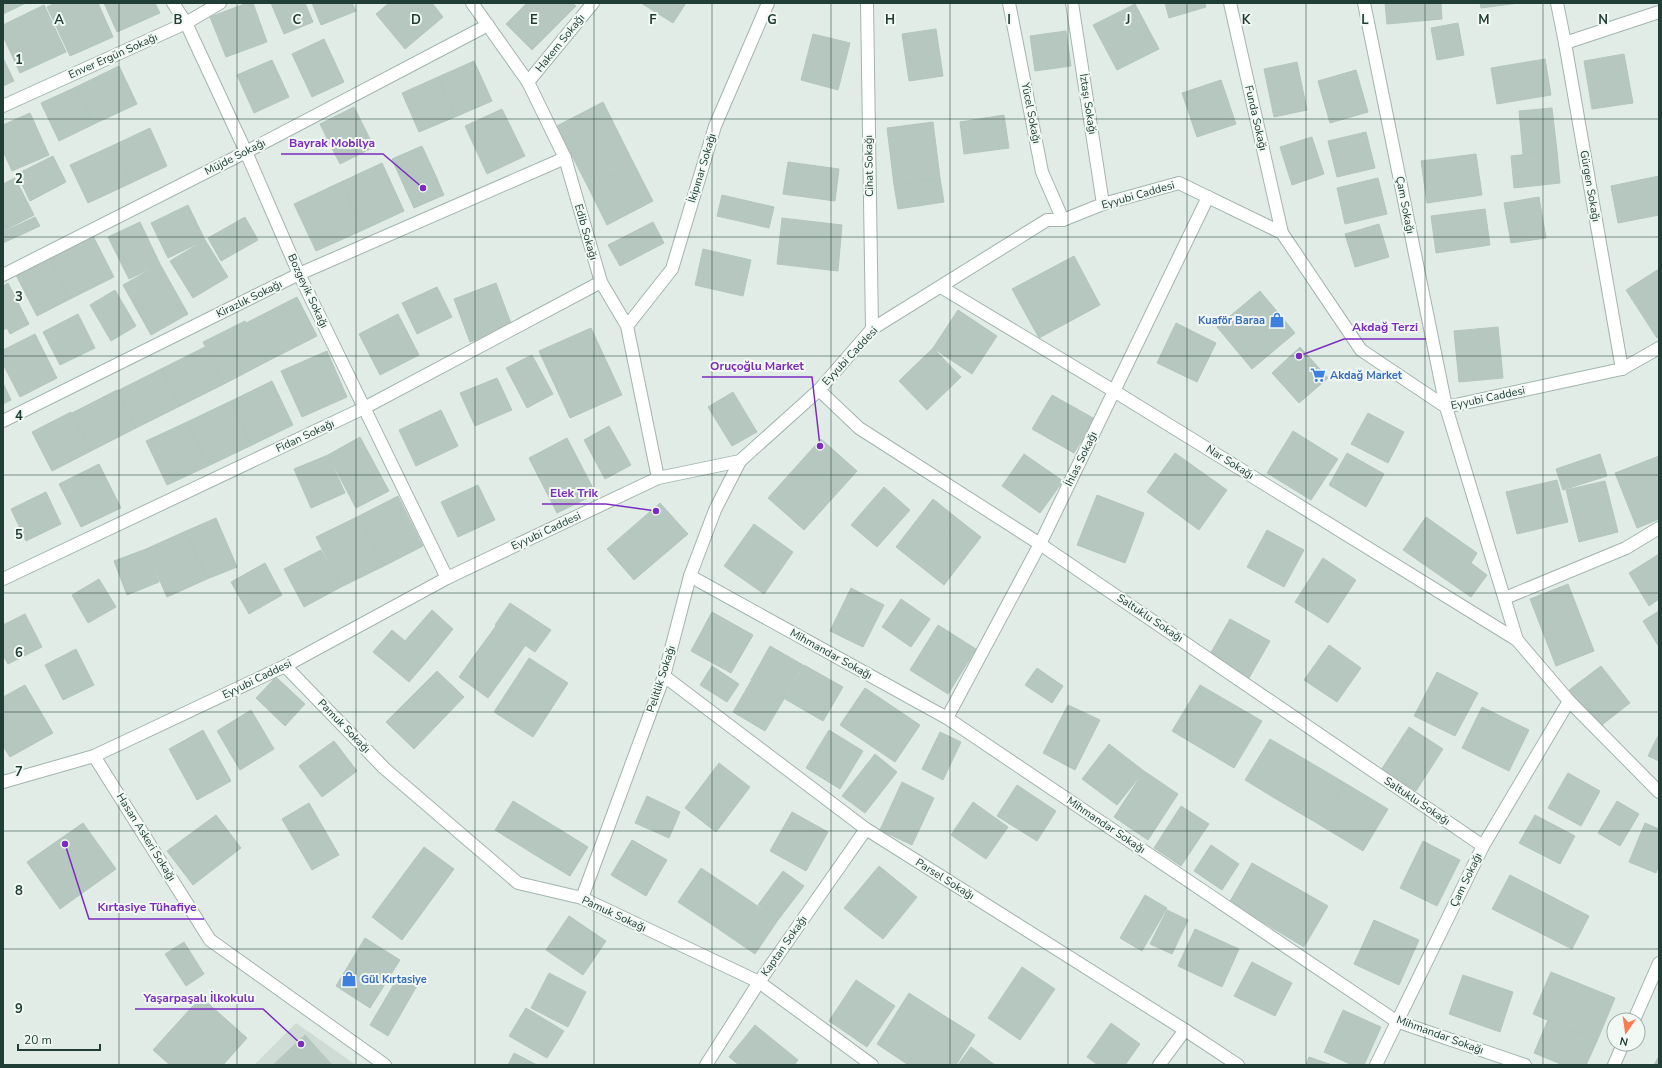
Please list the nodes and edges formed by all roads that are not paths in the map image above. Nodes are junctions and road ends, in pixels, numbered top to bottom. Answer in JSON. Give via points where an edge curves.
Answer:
{"nodes":[{"id":1,"x":173,"y":3,"type":"edge"},
{"id":2,"x":220,"y":3,"type":"edge"},
{"id":3,"x":472,"y":3,"type":"edge"},
{"id":4,"x":593,"y":3,"type":"edge"},
{"id":5,"x":768,"y":3,"type":"edge"},
{"id":6,"x":867,"y":3,"type":"edge"},
{"id":7,"x":1009,"y":3,"type":"edge"},
{"id":8,"x":1072,"y":3,"type":"edge"},
{"id":9,"x":1230,"y":3,"type":"edge"},
{"id":10,"x":1364,"y":3,"type":"edge"},
{"id":11,"x":1557,"y":3,"type":"edge"},
{"id":12,"x":1659,"y":12,"type":"edge"},
{"id":13,"x":186,"y":23,"type":"junction"},
{"id":14,"x":488,"y":25,"type":"junction"},
{"id":15,"x":1565,"y":43,"type":"junction"},
{"id":16,"x":528,"y":82,"type":"junction"},
{"id":17,"x":3,"y":106,"type":"edge"},
{"id":18,"x":246,"y":152,"type":"junction"},
{"id":19,"x":565,"y":158,"type":"junction"},
{"id":20,"x":1208,"y":197,"type":"junction"},
{"id":21,"x":1103,"y":204,"type":"junction"},
{"id":22,"x":1062,"y":220,"type":"junction"},
{"id":23,"x":1282,"y":233,"type":"junction"},
{"id":24,"x":299,"y":274,"type":"junction"},
{"id":25,"x":3,"y":275,"type":"edge"},
{"id":26,"x":601,"y":282,"type":"junction"},
{"id":27,"x":941,"y":287,"type":"junction"},
{"id":28,"x":627,"y":326,"type":"junction"},
{"id":29,"x":872,"y":329,"type":"junction"},
{"id":30,"x":1659,"y":348,"type":"edge"},
{"id":31,"x":1622,"y":369,"type":"junction"},
{"id":32,"x":819,"y":390,"type":"junction"},
{"id":33,"x":1114,"y":391,"type":"junction"},
{"id":34,"x":1446,"y":407,"type":"junction"},
{"id":35,"x":364,"y":408,"type":"junction"},
{"id":36,"x":3,"y":421,"type":"edge"},
{"id":37,"x":740,"y":461,"type":"junction"},
{"id":38,"x":658,"y":478,"type":"junction"},
{"id":39,"x":1659,"y":528,"type":"edge"},
{"id":40,"x":1040,"y":544,"type":"junction"},
{"id":41,"x":690,"y":576,"type":"junction"},
{"id":42,"x":447,"y":578,"type":"junction"},
{"id":43,"x":3,"y":579,"type":"edge"},
{"id":44,"x":1505,"y":598,"type":"junction"},
{"id":45,"x":1517,"y":640,"type":"junction"},
{"id":46,"x":285,"y":666,"type":"junction"},
{"id":47,"x":664,"y":676,"type":"junction"},
{"id":48,"x":1569,"y":701,"type":"junction"},
{"id":49,"x":947,"y":718,"type":"junction"},
{"id":50,"x":94,"y":756,"type":"junction"},
{"id":51,"x":3,"y":782,"type":"edge"},
{"id":52,"x":1659,"y":792,"type":"edge"},
{"id":53,"x":866,"y":829,"type":"junction"},
{"id":54,"x":1483,"y":846,"type":"junction"},
{"id":55,"x":582,"y":898,"type":"junction"},
{"id":56,"x":1659,"y":963,"type":"edge"},
{"id":57,"x":759,"y":982,"type":"junction"},
{"id":58,"x":1638,"y":1012,"type":"edge"},
{"id":59,"x":1396,"y":1021,"type":"junction"},
{"id":60,"x":1185,"y":1030,"type":"junction"},
{"id":61,"x":1620,"y":1052,"type":"edge"},
{"id":62,"x":385,"y":1065,"type":"edge"},
{"id":63,"x":706,"y":1065,"type":"edge"},
{"id":64,"x":872,"y":1065,"type":"edge"},
{"id":65,"x":1159,"y":1065,"type":"edge"},
{"id":66,"x":1238,"y":1065,"type":"edge"},
{"id":67,"x":1376,"y":1065,"type":"edge"},
{"id":68,"x":1525,"y":1065,"type":"edge"},
{"id":69,"x":1614,"y":1065,"type":"edge"}],
"edges":[{"from":1,"to":13,"type":"street","name":"Bozgeyik Sokağı"},
{"from":2,"to":13,"type":"street","name":"Enver Ergün Sokağı"},
{"from":3,"to":14,"type":"street","name":"Edib Sokağı"},
{"from":4,"to":16,"type":"street","name":"Hakem Sokağı"},
{"from":5,"to":28,"type":"street","name":"İkipınar Sokağı","via":[[715,126],[672,269]]},
{"from":6,"to":29,"type":"street","name":"Cihat Sokağı"},
{"from":7,"to":22,"type":"street","name":"Yücel Sokağı","via":[[1042,172]]},
{"from":8,"to":21,"type":"street","name":"İztaşı Sokağı"},
{"from":9,"to":23,"type":"street","name":"Funda Sokağı"},
{"from":10,"to":34,"type":"street","name":"Çam Sokağı"},
{"from":11,"to":15,"type":"street","name":"Gürgen Sokağı"},
{"from":12,"to":15,"type":"street"},
{"from":13,"to":17,"type":"street","name":"Enver Ergün Sokağı"},
{"from":13,"to":18,"type":"street","name":"Bozgeyik Sokağı"},
{"from":14,"to":16,"type":"street","name":"Edib Sokağı"},
{"from":14,"to":18,"type":"street","name":"Müjde Sokağı"},
{"from":15,"to":31,"type":"street","name":"Gürgen Sokağı"},
{"from":16,"to":19,"type":"street","name":"Edib Sokağı"},
{"from":18,"to":24,"type":"street","name":"Bozgeyik Sokağı"},
{"from":18,"to":25,"type":"street","name":"Müjde Sokağı"},
{"from":19,"to":24,"type":"street","name":"Kirazlık Sokağı"},
{"from":19,"to":26,"type":"street","name":"Edib Sokağı"},
{"from":20,"to":21,"type":"street","name":"Eyyubi Caddesi","via":[[1179,183]]},
{"from":20,"to":23,"type":"street","name":"Eyyubi Caddesi"},
{"from":20,"to":33,"type":"street","name":"İhlas Sokağı"},
{"from":21,"to":22,"type":"street","name":"Eyyubi Caddesi"},
{"from":22,"to":27,"type":"street","name":"Eyyubi Caddesi","via":[[1047,220]]},
{"from":23,"to":34,"type":"street","name":"Eyyubi Caddesi","via":[[1361,350]]},
{"from":24,"to":35,"type":"street","name":"Bozgeyik Sokağı"},
{"from":24,"to":36,"type":"street","name":"Kirazlık Sokağı"},
{"from":26,"to":28,"type":"street","name":"Edib Sokağı"},
{"from":26,"to":35,"type":"street","name":"Fidan Sokağı"},
{"from":27,"to":29,"type":"street","name":"Eyyubi Caddesi"},
{"from":27,"to":33,"type":"street","name":"Nar Sokağı"},
{"from":28,"to":38,"type":"street","name":"Edib Sokağı"},
{"from":29,"to":32,"type":"street","name":"Eyyubi Caddesi"},
{"from":30,"to":31,"type":"street","name":"Eyyubi Caddesi"},
{"from":31,"to":34,"type":"street","name":"Eyyubi Caddesi"},
{"from":32,"to":37,"type":"street","name":"Eyyubi Caddesi"},
{"from":32,"to":40,"type":"street","name":"Saltuklu Sokağı","via":[[860,428]]},
{"from":33,"to":40,"type":"street","name":"İhlas Sokağı"},
{"from":33,"to":45,"type":"street","name":"Nar Sokağı"},
{"from":34,"to":44,"type":"street","name":"Çam Sokağı"},
{"from":35,"to":42,"type":"street","name":"Bozgeyik Sokağı"},
{"from":35,"to":43,"type":"street","name":"Fidan Sokağı"},
{"from":37,"to":38,"type":"street","name":"Eyyubi Caddesi"},
{"from":37,"to":41,"type":"street","name":"Pelitlik Sokağı","via":[[715,510]]},
{"from":38,"to":42,"type":"street","name":"Eyyubi Caddesi"},
{"from":39,"to":44,"type":"street","via":[[1626,548]]},
{"from":40,"to":49,"type":"street","name":"İhlas Sokağı"},
{"from":40,"to":54,"type":"street","name":"Saltuklu Sokağı"},
{"from":41,"to":47,"type":"street","name":"Pelitlik Sokağı"},
{"from":41,"to":49,"type":"street","name":"Mihmandar Sokağı"},
{"from":42,"to":46,"type":"street","name":"Eyyubi Caddesi"},
{"from":44,"to":45,"type":"street","name":"Çam Sokağı"},
{"from":45,"to":48,"type":"street"},
{"from":46,"to":50,"type":"street","name":"Eyyubi Caddesi"},
{"from":46,"to":55,"type":"street","name":"Pamuk Sokağı","via":[[384,768],[518,883]]},
{"from":47,"to":53,"type":"street","name":"Parsel Sokağı"},
{"from":47,"to":55,"type":"street","name":"Pelitlik Sokağı"},
{"from":48,"to":52,"type":"street"},
{"from":48,"to":54,"type":"street","name":"Çam Sokağı"},
{"from":49,"to":59,"type":"street","name":"Mihmandar Sokağı"},
{"from":50,"to":51,"type":"street","name":"Eyyubi Caddesi"},
{"from":50,"to":62,"type":"street","name":"Hasan Askeri Sokağı","via":[[210,940]]},
{"from":53,"to":57,"type":"street","name":"Kaptan Sokağı"},
{"from":53,"to":60,"type":"street","name":"Parsel Sokağı"},
{"from":54,"to":59,"type":"street","name":"Çam Sokağı"},
{"from":55,"to":57,"type":"street","name":"Pamuk Sokağı"},
{"from":56,"to":58,"type":"street"},
{"from":57,"to":63,"type":"street","name":"Kaptan Sokağı"},
{"from":57,"to":64,"type":"street","name":"Pamuk Sokağı"},
{"from":59,"to":67,"type":"street","name":"Çam Sokağı"},
{"from":59,"to":68,"type":"street","name":"Mihmandar Sokağı"},
{"from":60,"to":65,"type":"street"},
{"from":60,"to":66,"type":"street","name":"Parsel Sokağı"},
{"from":61,"to":69,"type":"street"}]}
